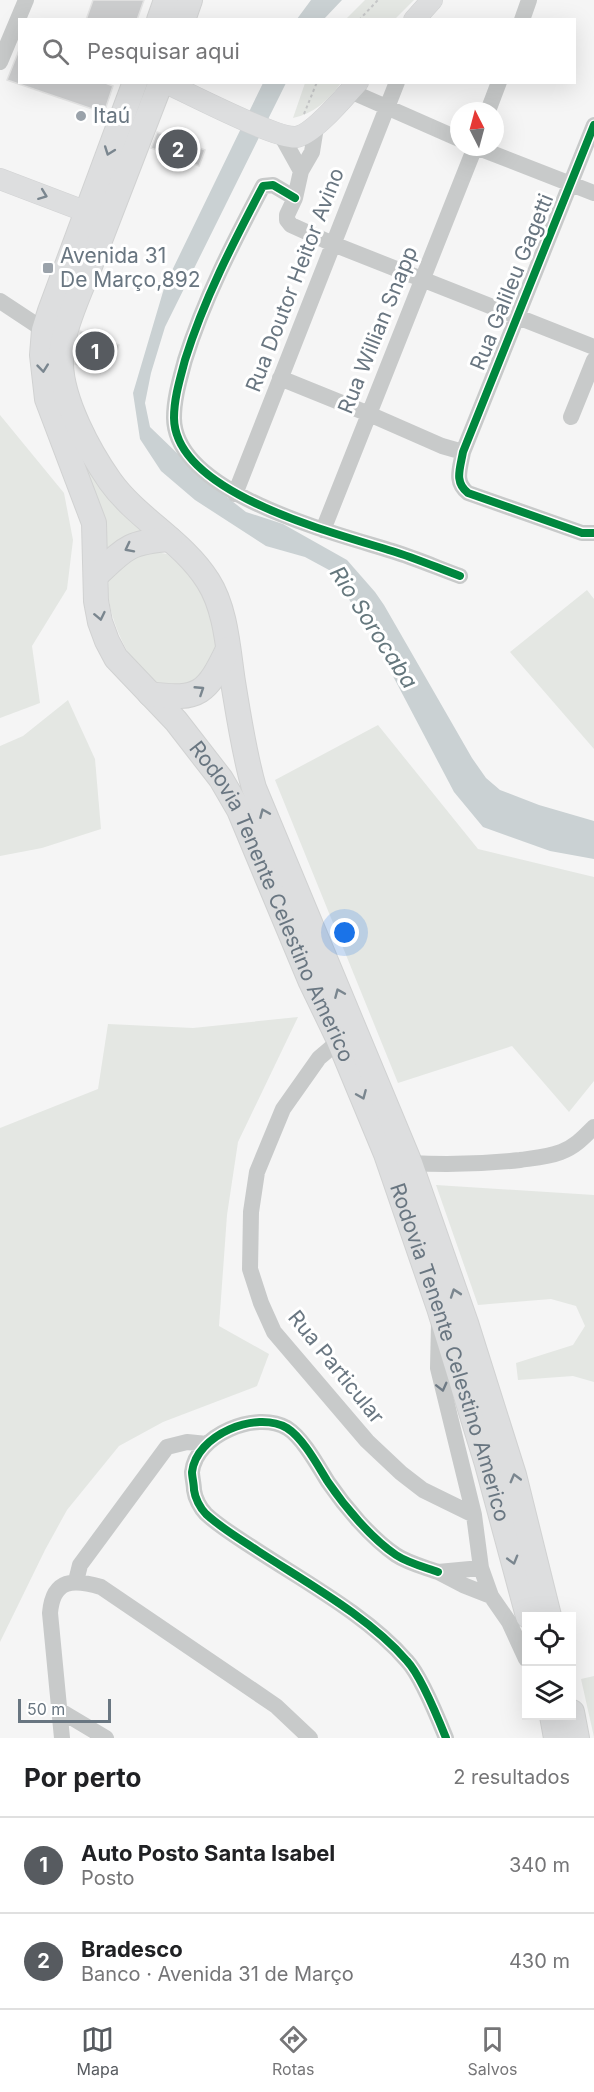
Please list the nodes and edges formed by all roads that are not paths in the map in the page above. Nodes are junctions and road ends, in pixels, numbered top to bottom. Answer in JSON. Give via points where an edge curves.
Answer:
{"nodes":[{"id":1,"x":26,"y":0,"type":"edge"},
{"id":2,"x":166,"y":0,"type":"edge"},
{"id":3,"x":190,"y":0,"type":"edge"},
{"id":4,"x":529,"y":0,"type":"edge"},
{"id":5,"x":160,"y":18,"type":"edge"},
{"id":6,"x":184,"y":18,"type":"edge"},
{"id":7,"x":523,"y":18,"type":"edge"},
{"id":8,"x":6,"y":32,"type":"edge"},
{"id":9,"x":0,"y":62,"type":"edge"},
{"id":10,"x":162,"y":84,"type":"edge"},
{"id":11,"x":167,"y":84,"type":"edge"},
{"id":12,"x":396,"y":84,"type":"edge"},
{"id":13,"x":498,"y":84,"type":"edge"},
{"id":14,"x":354,"y":87,"type":"edge"},
{"id":15,"x":132,"y":89,"type":"edge"},
{"id":16,"x":491,"y":102,"type":"edge"},
{"id":17,"x":386,"y":107,"type":"junction"},
{"id":18,"x":594,"y":125,"type":"edge"},
{"id":19,"x":292,"y":133,"type":"junction"},
{"id":20,"x":450,"y":135,"type":"edge"},
{"id":21,"x":472,"y":156,"type":"edge"},
{"id":22,"x":499,"y":156,"type":"edge"},
{"id":23,"x":301,"y":171,"type":"junction"},
{"id":24,"x":0,"y":179,"type":"edge"},
{"id":25,"x":570,"y":184,"type":"junction"},
{"id":26,"x":594,"y":194,"type":"edge"},
{"id":27,"x":296,"y":198,"type":"junction"},
{"id":28,"x":97,"y":216,"type":"junction"},
{"id":29,"x":333,"y":244,"type":"junction"},
{"id":30,"x":423,"y":279,"type":"junction"},
{"id":31,"x":0,"y":301,"type":"edge"},
{"id":32,"x":517,"y":317,"type":"junction"},
{"id":33,"x":44,"y":330,"type":"junction"},
{"id":34,"x":594,"y":347,"type":"edge"},
{"id":35,"x":594,"y":360,"type":"edge"},
{"id":36,"x":280,"y":378,"type":"junction"},
{"id":37,"x":369,"y":414,"type":"junction"},
{"id":38,"x":571,"y":417,"type":"dead end"},
{"id":39,"x":462,"y":452,"type":"junction"},
{"id":40,"x":235,"y":494,"type":"junction"},
{"id":41,"x":323,"y":530,"type":"junction"},
{"id":42,"x":594,"y":533,"type":"edge"},
{"id":43,"x":170,"y":539,"type":"junction"},
{"id":44,"x":97,"y":575,"type":"junction"},
{"id":45,"x":460,"y":576,"type":"dead end"},
{"id":46,"x":228,"y":649,"type":"junction"},
{"id":47,"x":150,"y":694,"type":"junction"},
{"id":48,"x":339,"y":1041,"type":"junction"},
{"id":49,"x":594,"y":1127,"type":"edge"},
{"id":50,"x":410,"y":1163,"type":"junction"},
{"id":51,"x":439,"y":1308,"type":"junction"},
{"id":52,"x":207,"y":1444,"type":"junction"},
{"id":53,"x":474,"y":1515,"type":"junction"},
{"id":54,"x":481,"y":1568,"type":"junction"},
{"id":55,"x":438,"y":1572,"type":"junction"},
{"id":56,"x":76,"y":1581,"type":"junction"},
{"id":57,"x":491,"y":1596,"type":"junction"},
{"id":58,"x":527,"y":1612,"type":"edge"},
{"id":59,"x":548,"y":1612,"type":"edge"},
{"id":60,"x":522,"y":1650,"type":"edge"},
{"id":61,"x":59,"y":1710,"type":"junction"},
{"id":62,"x":551,"y":1720,"type":"edge"},
{"id":63,"x":574,"y":1720,"type":"edge"},
{"id":64,"x":62,"y":1738,"type":"edge"},
{"id":65,"x":106,"y":1738,"type":"edge"},
{"id":66,"x":310,"y":1738,"type":"edge"},
{"id":67,"x":446,"y":1738,"type":"edge"},
{"id":68,"x":556,"y":1738,"type":"edge"},
{"id":69,"x":577,"y":1738,"type":"edge"}],
"edges":[{"from":1,"to":8,"type":"street"},
{"from":2,"to":5,"type":"highway"},
{"from":3,"to":6,"type":"highway"},
{"from":4,"to":7,"type":"street"},
{"from":8,"to":9,"type":"street"},
{"from":10,"to":28,"type":"highway"},
{"from":11,"to":19,"type":"main road","via":[[234,114]]},
{"from":12,"to":17,"type":"street","name":"Rua Doutor Heitor Avino"},
{"from":13,"to":16,"type":"street"},
{"from":14,"to":17,"type":"street"},
{"from":14,"to":19,"type":"main road"},
{"from":15,"to":28,"type":"highway","one_way":true},
{"from":17,"to":20,"type":"street"},
{"from":17,"to":29,"type":"street","name":"Rua Doutor Heitor Avino"},
{"from":18,"to":25,"type":"street","name":"Rua Galileu Gagetti"},
{"from":19,"to":23,"type":"street"},
{"from":19,"to":23,"type":"street","name":"Rua Galileu Gagetti","via":[[312,152]]},
{"from":21,"to":30,"type":"street","name":"Rua Willian Snapp"},
{"from":22,"to":25,"type":"street"},
{"from":23,"to":27,"type":"street","name":"Rua Galileu Gagetti"},
{"from":24,"to":28,"type":"main road","one_way":true},
{"from":25,"to":26,"type":"street"},
{"from":25,"to":32,"type":"street","name":"Rua Galileu Gagetti"},
{"from":27,"to":29,"type":"street","name":"Rua Galileu Gagetti","via":[[287,215],[291,225]]},
{"from":27,"to":40,"type":"street","via":[[273,185],[263,186],[227,253],[195,330],[177,387],[174,420],[180,443],[200,467]]},
{"from":28,"to":33,"type":"highway","name":"Rodovia Tenente Celestino Americo"},
{"from":28,"to":43,"type":"highway","name":"Rodovia Tenente Celestino Americo","via":[[70,318],[61,363],[63,381],[73,413],[110,481],[130,506]]},
{"from":29,"to":30,"type":"street","name":"Rua Galileu Gagetti"},
{"from":29,"to":36,"type":"street","name":"Rua Doutor Heitor Avino"},
{"from":30,"to":32,"type":"street","name":"Rua Galileu Gagetti"},
{"from":30,"to":37,"type":"street","name":"Rua Willian Snapp"},
{"from":31,"to":33,"type":"street"},
{"from":32,"to":34,"type":"street","name":"Rua Galileu Gagetti"},
{"from":32,"to":39,"type":"street","name":"Rua Galileu Gagetti"},
{"from":33,"to":44,"type":"highway","name":"Rodovia Tenente Celestino Americo","one_way":true,"via":[[42,355],[47,399],[94,523]]},
{"from":35,"to":38,"type":"street"},
{"from":36,"to":37,"type":"street"},
{"from":36,"to":40,"type":"street","name":"Rua Doutor Heitor Avino"},
{"from":37,"to":39,"type":"street"},
{"from":37,"to":41,"type":"street","name":"Rua Willian Snapp"},
{"from":39,"to":42,"type":"street","name":"Rua Galileu Gagetti","via":[[458,480],[468,493],[582,533]]},
{"from":40,"to":41,"type":"street"},
{"from":41,"to":45,"type":"street"},
{"from":43,"to":44,"type":"highway","one_way":true,"via":[[130,546]]},
{"from":43,"to":46,"type":"highway","name":"Rodovia Tenente Celestino Americo","via":[[208,581],[219,604]]},
{"from":44,"to":47,"type":"highway","name":"Rodovia Tenente Celestino Americo","one_way":true,"via":[[96,601],[107,641],[116,658]]},
{"from":47,"to":46,"type":"highway","one_way":true,"via":[[178,698],[204,689]]},
{"from":50,"to":46,"type":"highway","name":"Rodovia Tenente Celestino Americo","one_way":true,"via":[[254,789],[244,753]]},
{"from":47,"to":48,"type":"highway","name":"Rodovia Tenente Celestino Americo","via":[[202,753],[239,810]]},
{"from":48,"to":51,"type":"highway","name":"Rodovia Tenente Celestino Americo","one_way":true,"via":[[386,1154]]},
{"from":48,"to":53,"type":"street","name":"Rua Particular","via":[[319,1058],[283,1108],[257,1172],[251,1212],[250,1269],[274,1332],[367,1441],[423,1490]]},
{"from":49,"to":50,"type":"street","via":[[577,1144],[546,1156],[497,1163]]},
{"from":59,"to":50,"type":"highway","name":"Rodovia Tenente Celestino Americo","one_way":true,"via":[[514,1475]]},
{"from":51,"to":53,"type":"street","one_way":true,"via":[[438,1368]]},
{"from":51,"to":58,"type":"highway","name":"Rodovia Tenente Celestino Americo","one_way":true},
{"from":52,"to":55,"type":"street","via":[[222,1432],[244,1423],[269,1422],[287,1428],[371,1533],[396,1555]]},
{"from":52,"to":56,"type":"street","via":[[188,1442],[167,1447],[80,1565]]},
{"from":52,"to":67,"type":"street","via":[[192,1470],[195,1495],[204,1512],[388,1641],[410,1663]]},
{"from":53,"to":54,"type":"street"},
{"from":54,"to":55,"type":"street"},
{"from":54,"to":57,"type":"street"},
{"from":55,"to":57,"type":"street"},
{"from":56,"to":61,"type":"street","via":[[68,1582],[51,1600]]},
{"from":56,"to":66,"type":"street","via":[[101,1587],[276,1706]]},
{"from":57,"to":60,"type":"street"},
{"from":61,"to":64,"type":"street"},
{"from":61,"to":65,"type":"street"},
{"from":62,"to":68,"type":"highway"},
{"from":63,"to":69,"type":"highway"}]}
